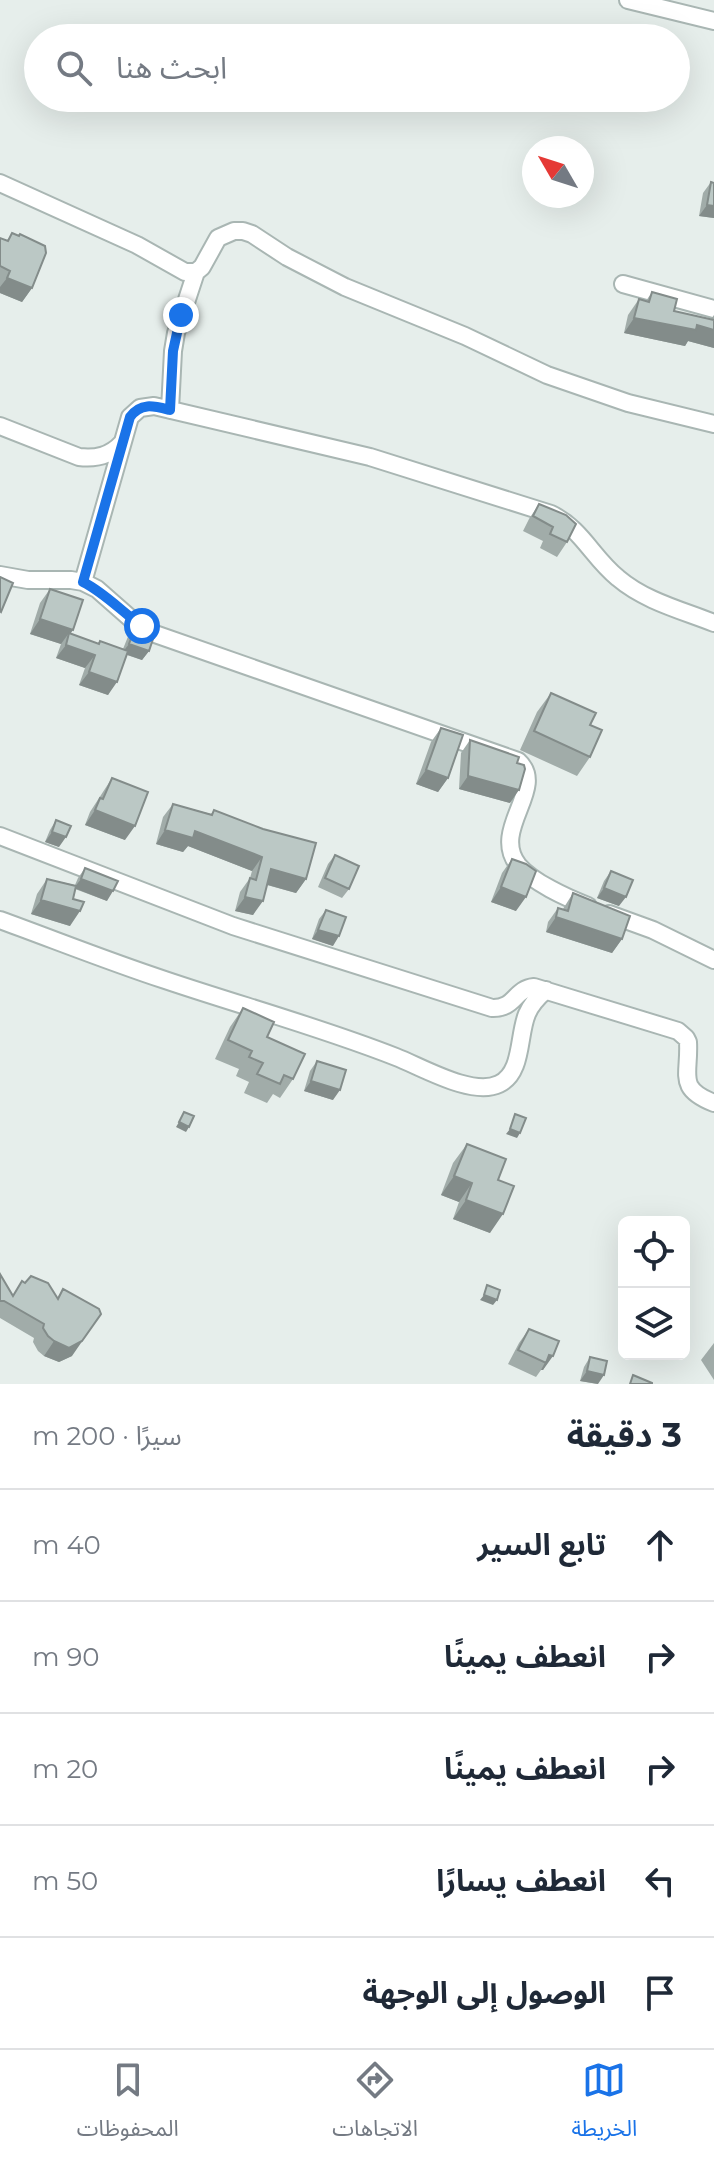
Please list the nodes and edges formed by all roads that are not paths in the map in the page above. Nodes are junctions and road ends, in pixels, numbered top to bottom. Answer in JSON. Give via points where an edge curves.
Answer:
{"nodes":[{"id":1,"x":628,"y":0,"type":"edge"},
{"id":2,"x":714,"y":21,"type":"edge"},
{"id":3,"x":0,"y":183,"type":"edge"},
{"id":4,"x":196,"y":272,"type":"junction"},
{"id":5,"x":623,"y":284,"type":"dead end"},
{"id":6,"x":714,"y":309,"type":"edge"},
{"id":7,"x":170,"y":410,"type":"junction"},
{"id":8,"x":714,"y":424,"type":"edge"},
{"id":9,"x":0,"y":426,"type":"edge"},
{"id":10,"x":123,"y":441,"type":"junction"},
{"id":11,"x":0,"y":575,"type":"edge"},
{"id":12,"x":83,"y":582,"type":"junction"},
{"id":13,"x":714,"y":623,"type":"edge"},
{"id":14,"x":0,"y":836,"type":"edge"},
{"id":15,"x":0,"y":920,"type":"edge"},
{"id":16,"x":714,"y":960,"type":"edge"},
{"id":17,"x":546,"y":990,"type":"junction"},
{"id":18,"x":714,"y":1103,"type":"edge"}],
"edges":[{"from":1,"to":2,"type":"street"},
{"from":3,"to":4,"type":"street","via":[[144,248],[180,270]]},
{"from":4,"to":7,"type":"street","via":[[176,333]]},
{"from":4,"to":8,"type":"street","via":[[218,238],[243,231],[345,287],[547,375],[628,403]]},
{"from":5,"to":6,"type":"street"},
{"from":7,"to":10,"type":"street","via":[[140,408],[130,417]]},
{"from":7,"to":13,"type":"street","via":[[370,457],[551,514],[571,525],[630,588]]},
{"from":9,"to":10,"type":"street","via":[[79,457],[108,454]]},
{"from":10,"to":12,"type":"street"},
{"from":11,"to":12,"type":"street"},
{"from":12,"to":16,"type":"street","via":[[155,634],[518,761],[528,780],[509,838],[512,856],[523,871],[575,900]]},
{"from":14,"to":17,"type":"street","via":[[233,926],[492,1008],[507,1006],[525,988]]},
{"from":15,"to":17,"type":"street","via":[[473,1087],[495,1086],[511,1074],[527,1014]]},
{"from":17,"to":18,"type":"street","via":[[683,1034],[689,1047],[688,1084]]}]}
